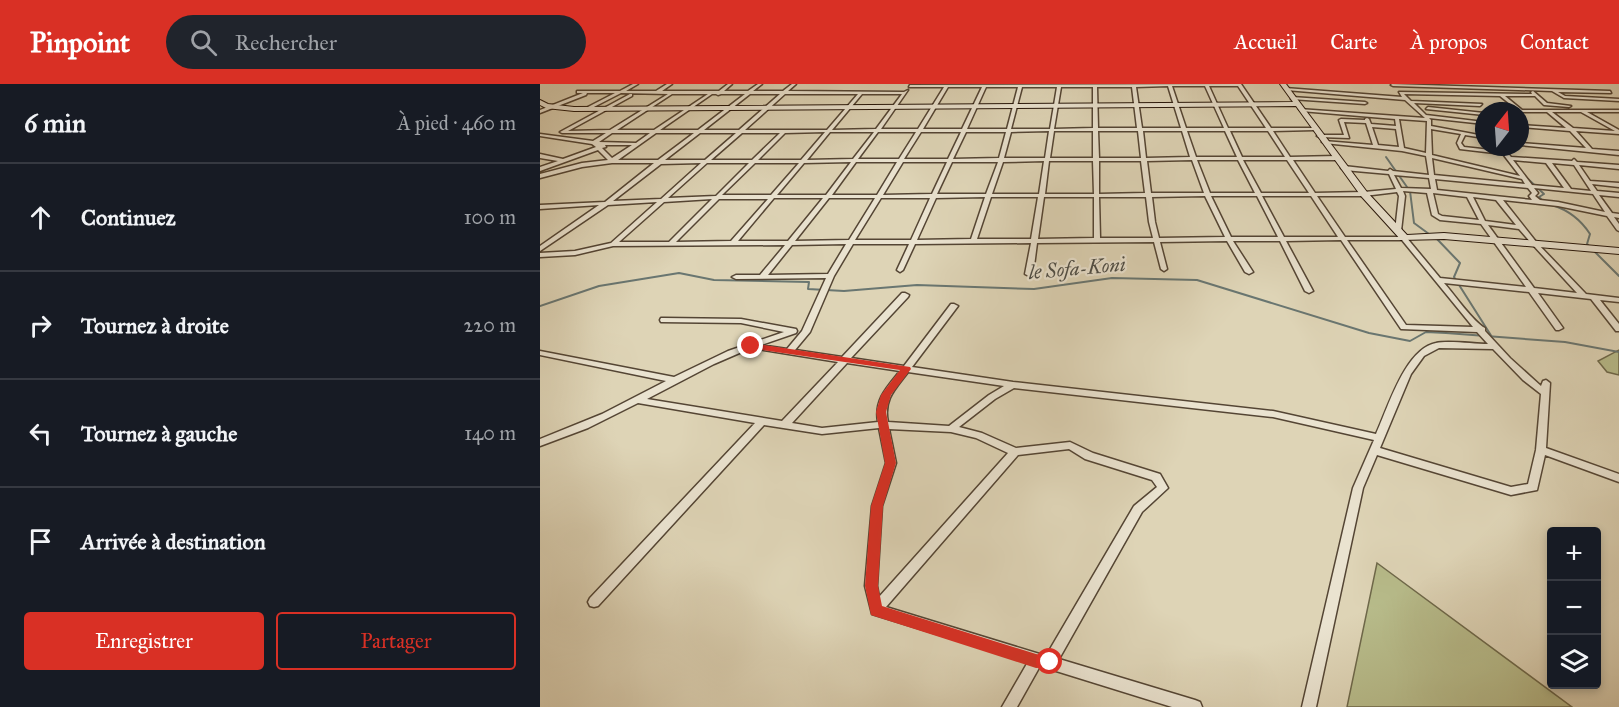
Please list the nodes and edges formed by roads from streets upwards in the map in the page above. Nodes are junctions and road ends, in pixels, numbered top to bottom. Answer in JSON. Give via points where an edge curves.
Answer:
{"nodes":[{"id":1,"x":636,"y":84,"type":"edge"},
{"id":2,"x":670,"y":84,"type":"edge"},
{"id":3,"x":730,"y":84,"type":"edge"},
{"id":4,"x":760,"y":84,"type":"edge"},
{"id":5,"x":794,"y":84,"type":"edge"},
{"id":6,"x":857,"y":84,"type":"edge"},
{"id":7,"x":1095,"y":84,"type":"edge"},
{"id":8,"x":1169,"y":84,"type":"edge"},
{"id":9,"x":1206,"y":84,"type":"edge"},
{"id":10,"x":1239,"y":84,"type":"edge"},
{"id":11,"x":1360,"y":84,"type":"edge"},
{"id":12,"x":1393,"y":84,"type":"edge"},
{"id":13,"x":1561,"y":84,"type":"edge"},
{"id":14,"x":1583,"y":84,"type":"edge"},
{"id":15,"x":911,"y":85,"type":"edge"},
{"id":16,"x":947,"y":85,"type":"edge"},
{"id":17,"x":985,"y":85,"type":"edge"},
{"id":18,"x":1021,"y":85,"type":"edge"},
{"id":19,"x":1059,"y":85,"type":"edge"},
{"id":20,"x":1134,"y":85,"type":"edge"},
{"id":21,"x":1444,"y":85,"type":"edge"},
{"id":22,"x":1287,"y":86,"type":"edge"},
{"id":23,"x":1530,"y":86,"type":"edge"},
{"id":24,"x":1605,"y":86,"type":"dead end"},
{"id":25,"x":598,"y":89,"type":"dead end"},
{"id":26,"x":1551,"y":89,"type":"junction"},
{"id":27,"x":1565,"y":90,"type":"junction"},
{"id":28,"x":1590,"y":91,"type":"junction"},
{"id":29,"x":1610,"y":92,"type":"junction"},
{"id":30,"x":578,"y":93,"type":"dead end"},
{"id":31,"x":586,"y":93,"type":"junction"},
{"id":32,"x":784,"y":93,"type":"junction"},
{"id":33,"x":824,"y":93,"type":"junction"},
{"id":34,"x":849,"y":93,"type":"junction"},
{"id":35,"x":861,"y":93,"type":"junction"},
{"id":36,"x":906,"y":93,"type":"junction"},
{"id":37,"x":1341,"y":93,"type":"junction"},
{"id":38,"x":1400,"y":93,"type":"junction"},
{"id":39,"x":617,"y":94,"type":"junction"},
{"id":40,"x":633,"y":94,"type":"junction"},
{"id":41,"x":654,"y":94,"type":"junction"},
{"id":42,"x":670,"y":94,"type":"junction"},
{"id":43,"x":710,"y":94,"type":"junction"},
{"id":44,"x":717,"y":94,"type":"junction"},
{"id":45,"x":747,"y":94,"type":"junction"},
{"id":46,"x":1459,"y":94,"type":"junction"},
{"id":47,"x":1500,"y":94,"type":"junction"},
{"id":48,"x":1363,"y":95,"type":"junction"},
{"id":49,"x":1536,"y":95,"type":"junction"},
{"id":50,"x":1619,"y":98,"type":"edge"},
{"id":51,"x":1408,"y":101,"type":"junction"},
{"id":52,"x":1475,"y":102,"type":"edge"},
{"id":53,"x":1509,"y":102,"type":"edge"},
{"id":54,"x":1296,"y":104,"type":"junction"},
{"id":55,"x":1365,"y":104,"type":"junction"},
{"id":56,"x":1546,"y":104,"type":"junction"},
{"id":57,"x":1176,"y":105,"type":"junction"},
{"id":58,"x":1215,"y":105,"type":"junction"},
{"id":59,"x":1253,"y":105,"type":"junction"},
{"id":60,"x":1475,"y":105,"type":"edge"},
{"id":61,"x":1619,"y":105,"type":"edge"},
{"id":62,"x":1016,"y":106,"type":"junction"},
{"id":63,"x":1054,"y":106,"type":"junction"},
{"id":64,"x":1095,"y":106,"type":"junction"},
{"id":65,"x":1136,"y":106,"type":"junction"},
{"id":66,"x":544,"y":107,"type":"edge"},
{"id":67,"x":895,"y":107,"type":"junction"},
{"id":68,"x":933,"y":107,"type":"junction"},
{"id":69,"x":975,"y":107,"type":"junction"},
{"id":70,"x":727,"y":108,"type":"junction"},
{"id":71,"x":769,"y":108,"type":"junction"},
{"id":72,"x":809,"y":108,"type":"junction"},
{"id":73,"x":849,"y":108,"type":"junction"},
{"id":74,"x":1416,"y":108,"type":"junction"},
{"id":75,"x":588,"y":109,"type":"junction"},
{"id":76,"x":606,"y":109,"type":"junction"},
{"id":77,"x":647,"y":109,"type":"junction"},
{"id":78,"x":688,"y":109,"type":"junction"},
{"id":79,"x":1603,"y":110,"type":"junction"},
{"id":80,"x":1612,"y":110,"type":"junction"},
{"id":81,"x":1529,"y":111,"type":"edge"},
{"id":82,"x":1548,"y":111,"type":"junction"},
{"id":83,"x":1556,"y":111,"type":"junction"},
{"id":84,"x":1581,"y":111,"type":"junction"},
{"id":85,"x":1619,"y":111,"type":"edge"},
{"id":86,"x":1475,"y":113,"type":"edge"},
{"id":87,"x":1366,"y":115,"type":"junction"},
{"id":88,"x":1397,"y":118,"type":"junction"},
{"id":89,"x":1427,"y":118,"type":"junction"},
{"id":90,"x":1619,"y":119,"type":"edge"},
{"id":91,"x":1475,"y":122,"type":"edge"},
{"id":92,"x":1369,"y":124,"type":"junction"},
{"id":93,"x":1430,"y":127,"type":"junction"},
{"id":94,"x":1529,"y":127,"type":"edge"},
{"id":95,"x":1399,"y":128,"type":"junction"},
{"id":96,"x":964,"y":129,"type":"junction"},
{"id":97,"x":1271,"y":129,"type":"junction"},
{"id":98,"x":877,"y":130,"type":"junction"},
{"id":99,"x":917,"y":130,"type":"junction"},
{"id":100,"x":1009,"y":130,"type":"junction"},
{"id":101,"x":1052,"y":130,"type":"junction"},
{"id":102,"x":1097,"y":130,"type":"junction"},
{"id":103,"x":1139,"y":130,"type":"junction"},
{"id":104,"x":1184,"y":130,"type":"junction"},
{"id":105,"x":1226,"y":130,"type":"junction"},
{"id":106,"x":830,"y":131,"type":"junction"},
{"id":107,"x":1573,"y":131,"type":"junction"},
{"id":108,"x":562,"y":132,"type":"junction"},
{"id":109,"x":609,"y":132,"type":"junction"},
{"id":110,"x":740,"y":132,"type":"junction"},
{"id":111,"x":783,"y":132,"type":"junction"},
{"id":112,"x":1619,"y":132,"type":"edge"},
{"id":113,"x":653,"y":133,"type":"junction"},
{"id":114,"x":696,"y":133,"type":"junction"},
{"id":115,"x":1463,"y":134,"type":"junction"},
{"id":116,"x":540,"y":135,"type":"edge"},
{"id":117,"x":1319,"y":136,"type":"junction"},
{"id":118,"x":1475,"y":136,"type":"edge"},
{"id":119,"x":554,"y":137,"type":"junction"},
{"id":120,"x":594,"y":142,"type":"junction"},
{"id":121,"x":612,"y":143,"type":"junction"},
{"id":122,"x":636,"y":144,"type":"junction"},
{"id":123,"x":1529,"y":145,"type":"edge"},
{"id":124,"x":1376,"y":146,"type":"junction"},
{"id":125,"x":599,"y":148,"type":"junction"},
{"id":126,"x":1564,"y":148,"type":"junction"},
{"id":127,"x":1402,"y":149,"type":"junction"},
{"id":128,"x":1475,"y":150,"type":"edge"},
{"id":129,"x":1590,"y":150,"type":"junction"},
{"id":130,"x":1600,"y":151,"type":"junction"},
{"id":131,"x":1619,"y":153,"type":"edge"},
{"id":132,"x":540,"y":156,"type":"edge"},
{"id":133,"x":1509,"y":156,"type":"edge"},
{"id":134,"x":1288,"y":158,"type":"junction"},
{"id":135,"x":1337,"y":158,"type":"junction"},
{"id":136,"x":1429,"y":158,"type":"junction"},
{"id":137,"x":1511,"y":158,"type":"junction"},
{"id":138,"x":1001,"y":159,"type":"junction"},
{"id":139,"x":1048,"y":159,"type":"junction"},
{"id":140,"x":1096,"y":159,"type":"junction"},
{"id":141,"x":1145,"y":159,"type":"junction"},
{"id":142,"x":1192,"y":159,"type":"junction"},
{"id":143,"x":1240,"y":159,"type":"junction"},
{"id":144,"x":564,"y":160,"type":"junction"},
{"id":145,"x":855,"y":160,"type":"junction"},
{"id":146,"x":903,"y":160,"type":"junction"},
{"id":147,"x":951,"y":160,"type":"junction"},
{"id":148,"x":612,"y":161,"type":"junction"},
{"id":149,"x":755,"y":161,"type":"junction"},
{"id":150,"x":804,"y":161,"type":"junction"},
{"id":151,"x":1548,"y":161,"type":"junction"},
{"id":152,"x":596,"y":162,"type":"junction"},
{"id":153,"x":660,"y":162,"type":"junction"},
{"id":154,"x":705,"y":162,"type":"junction"},
{"id":155,"x":1575,"y":163,"type":"junction"},
{"id":156,"x":1616,"y":167,"type":"edge"},
{"id":157,"x":540,"y":168,"type":"edge"},
{"id":158,"x":1344,"y":168,"type":"junction"},
{"id":159,"x":1391,"y":171,"type":"junction"},
{"id":160,"x":1619,"y":173,"type":"edge"},
{"id":161,"x":540,"y":176,"type":"edge"},
{"id":162,"x":1431,"y":176,"type":"junction"},
{"id":163,"x":1521,"y":178,"type":"junction"},
{"id":164,"x":1587,"y":182,"type":"junction"},
{"id":165,"x":1619,"y":185,"type":"edge"},
{"id":166,"x":1534,"y":186,"type":"junction"},
{"id":167,"x":1568,"y":189,"type":"junction"},
{"id":168,"x":1398,"y":190,"type":"junction"},
{"id":169,"x":1431,"y":191,"type":"junction"},
{"id":170,"x":1593,"y":192,"type":"junction"},
{"id":171,"x":1096,"y":194,"type":"junction"},
{"id":172,"x":1259,"y":194,"type":"junction"},
{"id":173,"x":1310,"y":194,"type":"junction"},
{"id":174,"x":1364,"y":194,"type":"junction"},
{"id":175,"x":1042,"y":195,"type":"junction"},
{"id":176,"x":1149,"y":195,"type":"junction"},
{"id":177,"x":1205,"y":195,"type":"junction"},
{"id":178,"x":1469,"y":195,"type":"junction"},
{"id":179,"x":1619,"y":195,"type":"edge"},
{"id":180,"x":828,"y":196,"type":"junction"},
{"id":181,"x":881,"y":196,"type":"junction"},
{"id":182,"x":935,"y":196,"type":"junction"},
{"id":183,"x":988,"y":196,"type":"junction"},
{"id":184,"x":720,"y":197,"type":"junction"},
{"id":185,"x":775,"y":197,"type":"junction"},
{"id":186,"x":1498,"y":198,"type":"junction"},
{"id":187,"x":666,"y":199,"type":"junction"},
{"id":188,"x":608,"y":202,"type":"junction"},
{"id":189,"x":1543,"y":202,"type":"junction"},
{"id":190,"x":540,"y":207,"type":"edge"},
{"id":191,"x":1609,"y":215,"type":"junction"},
{"id":192,"x":1619,"y":216,"type":"edge"},
{"id":193,"x":1483,"y":223,"type":"junction"},
{"id":194,"x":1521,"y":227,"type":"junction"},
{"id":195,"x":1619,"y":229,"type":"edge"},
{"id":196,"x":1401,"y":234,"type":"junction"},
{"id":197,"x":1097,"y":239,"type":"junction"},
{"id":198,"x":1226,"y":239,"type":"junction"},
{"id":199,"x":1283,"y":239,"type":"junction"},
{"id":200,"x":1342,"y":239,"type":"junction"},
{"id":201,"x":974,"y":240,"type":"junction"},
{"id":202,"x":1035,"y":240,"type":"junction"},
{"id":203,"x":1156,"y":240,"type":"junction"},
{"id":204,"x":1495,"y":240,"type":"junction"},
{"id":205,"x":914,"y":241,"type":"junction"},
{"id":206,"x":734,"y":242,"type":"junction"},
{"id":207,"x":792,"y":242,"type":"junction"},
{"id":208,"x":850,"y":242,"type":"junction"},
{"id":209,"x":671,"y":243,"type":"junction"},
{"id":210,"x":613,"y":244,"type":"junction"},
{"id":211,"x":1535,"y":244,"type":"junction"},
{"id":212,"x":540,"y":249,"type":"edge"},
{"id":213,"x":1619,"y":251,"type":"edge"},
{"id":214,"x":540,"y":255,"type":"edge"},
{"id":215,"x":1164,"y":269,"type":"dead end"},
{"id":216,"x":900,"y":270,"type":"dead end"},
{"id":217,"x":1249,"y":272,"type":"dead end"},
{"id":218,"x":1029,"y":274,"type":"dead end"},
{"id":219,"x":830,"y":276,"type":"junction"},
{"id":220,"x":736,"y":277,"type":"dead end"},
{"id":221,"x":762,"y":277,"type":"junction"},
{"id":222,"x":1439,"y":280,"type":"junction"},
{"id":223,"x":1309,"y":291,"type":"dead end"},
{"id":224,"x":1534,"y":291,"type":"junction"},
{"id":225,"x":904,"y":295,"type":"dead end"},
{"id":226,"x":1584,"y":296,"type":"junction"},
{"id":227,"x":1594,"y":298,"type":"junction"},
{"id":228,"x":1619,"y":300,"type":"edge"},
{"id":229,"x":954,"y":306,"type":"dead end"},
{"id":230,"x":664,"y":320,"type":"dead end"},
{"id":231,"x":1559,"y":328,"type":"dead end"},
{"id":232,"x":1619,"y":329,"type":"edge"},
{"id":233,"x":1482,"y":330,"type":"junction"},
{"id":234,"x":793,"y":331,"type":"junction"},
{"id":235,"x":806,"y":332,"type":"junction"},
{"id":236,"x":751,"y":346,"type":"junction"},
{"id":237,"x":1495,"y":347,"type":"junction"},
{"id":238,"x":790,"y":351,"type":"junction"},
{"id":239,"x":540,"y":353,"type":"edge"},
{"id":240,"x":845,"y":359,"type":"junction"},
{"id":241,"x":907,"y":369,"type":"junction"},
{"id":242,"x":674,"y":380,"type":"junction"},
{"id":243,"x":1013,"y":385,"type":"junction"},
{"id":244,"x":635,"y":400,"type":"junction"},
{"id":245,"x":762,"y":421,"type":"junction"},
{"id":246,"x":784,"y":425,"type":"junction"},
{"id":247,"x":884,"y":426,"type":"junction"},
{"id":248,"x":951,"y":429,"type":"junction"},
{"id":249,"x":1380,"y":438,"type":"junction"},
{"id":250,"x":540,"y":443,"type":"edge"},
{"id":251,"x":1374,"y":450,"type":"junction"},
{"id":252,"x":1541,"y":450,"type":"junction"},
{"id":253,"x":1015,"y":452,"type":"junction"},
{"id":254,"x":1619,"y":478,"type":"edge"},
{"id":255,"x":594,"y":602,"type":"dead end"},
{"id":256,"x":876,"y":610,"type":"junction"},
{"id":257,"x":1043,"y":662,"type":"junction"},
{"id":258,"x":1009,"y":707,"type":"edge"},
{"id":259,"x":1195,"y":707,"type":"edge"},
{"id":260,"x":1309,"y":707,"type":"edge"}],
"edges":[{"from":1,"to":39,"type":"street"},
{"from":2,"to":41,"type":"street"},
{"from":3,"to":44,"type":"street"},
{"from":4,"to":45,"type":"street"},
{"from":5,"to":32,"type":"street"},
{"from":6,"to":34,"type":"street"},
{"from":7,"to":19,"type":"street"},
{"from":7,"to":20,"type":"street"},
{"from":7,"to":64,"type":"street"},
{"from":8,"to":9,"type":"street"},
{"from":8,"to":20,"type":"street"},
{"from":8,"to":57,"type":"street"},
{"from":9,"to":10,"type":"street"},
{"from":9,"to":58,"type":"street"},
{"from":10,"to":59,"type":"street"},
{"from":11,"to":48,"type":"street"},
{"from":12,"to":21,"type":"street"},
{"from":12,"to":38,"type":"street"},
{"from":13,"to":27,"type":"street"},
{"from":14,"to":28,"type":"street"},
{"from":15,"to":16,"type":"street"},
{"from":15,"to":36,"type":"street"},
{"from":16,"to":17,"type":"street"},
{"from":16,"to":68,"type":"street"},
{"from":17,"to":18,"type":"street"},
{"from":17,"to":69,"type":"street"},
{"from":18,"to":19,"type":"street"},
{"from":18,"to":62,"type":"street"},
{"from":19,"to":63,"type":"street"},
{"from":20,"to":65,"type":"street"},
{"from":21,"to":23,"type":"street"},
{"from":21,"to":46,"type":"street"},
{"from":22,"to":37,"type":"street"},
{"from":22,"to":37,"type":"street","via":[[1344,88]]},
{"from":22,"to":54,"type":"street"},
{"from":23,"to":26,"type":"street"},
{"from":23,"to":49,"type":"street"},
{"from":24,"to":29,"type":"street"},
{"from":25,"to":31,"type":"street"},
{"from":26,"to":27,"type":"street"},
{"from":26,"to":50,"type":"street","via":[[1567,97]]},
{"from":27,"to":28,"type":"street"},
{"from":28,"to":29,"type":"street"},
{"from":29,"to":50,"type":"street"},
{"from":30,"to":31,"type":"street"},
{"from":31,"to":39,"type":"street"},
{"from":31,"to":66,"type":"street"},
{"from":32,"to":33,"type":"street"},
{"from":32,"to":45,"type":"street"},
{"from":32,"to":71,"type":"street"},
{"from":33,"to":34,"type":"street"},
{"from":33,"to":72,"type":"street"},
{"from":34,"to":35,"type":"street"},
{"from":35,"to":36,"type":"street"},
{"from":35,"to":73,"type":"street"},
{"from":36,"to":67,"type":"street"},
{"from":37,"to":48,"type":"street"},
{"from":38,"to":46,"type":"street"},
{"from":38,"to":51,"type":"street"},
{"from":39,"to":40,"type":"street"},
{"from":39,"to":75,"type":"street"},
{"from":40,"to":41,"type":"street"},
{"from":40,"to":76,"type":"street"},
{"from":41,"to":42,"type":"street"},
{"from":42,"to":43,"type":"street"},
{"from":42,"to":77,"type":"street"},
{"from":43,"to":44,"type":"street"},
{"from":43,"to":78,"type":"street"},
{"from":44,"to":45,"type":"street"},
{"from":45,"to":70,"type":"street"},
{"from":46,"to":47,"type":"street"},
{"from":46,"to":52,"type":"street"},
{"from":47,"to":49,"type":"street"},
{"from":47,"to":53,"type":"street"},
{"from":48,"to":51,"type":"street"},
{"from":48,"to":55,"type":"street"},
{"from":49,"to":56,"type":"street"},
{"from":51,"to":60,"type":"street"},
{"from":51,"to":74,"type":"street"},
{"from":54,"to":55,"type":"street"},
{"from":54,"to":59,"type":"street"},
{"from":54,"to":87,"type":"street"},
{"from":54,"to":117,"type":"street"},
{"from":55,"to":87,"type":"street"},
{"from":56,"to":79,"type":"street"},
{"from":56,"to":83,"type":"street"},
{"from":57,"to":58,"type":"street"},
{"from":57,"to":65,"type":"street"},
{"from":57,"to":104,"type":"street"},
{"from":58,"to":59,"type":"street"},
{"from":58,"to":105,"type":"street"},
{"from":59,"to":97,"type":"street"},
{"from":61,"to":80,"type":"street","via":[[1608,107]]},
{"from":62,"to":63,"type":"street"},
{"from":62,"to":69,"type":"street"},
{"from":62,"to":100,"type":"street"},
{"from":63,"to":64,"type":"street"},
{"from":63,"to":101,"type":"street"},
{"from":64,"to":65,"type":"street"},
{"from":64,"to":102,"type":"street"},
{"from":65,"to":103,"type":"street"},
{"from":66,"to":75,"type":"street"},
{"from":67,"to":68,"type":"street"},
{"from":67,"to":73,"type":"street"},
{"from":67,"to":98,"type":"street"},
{"from":68,"to":69,"type":"street"},
{"from":68,"to":99,"type":"street"},
{"from":69,"to":96,"type":"street"},
{"from":70,"to":71,"type":"street"},
{"from":70,"to":78,"type":"street"},
{"from":70,"to":114,"type":"street"},
{"from":71,"to":72,"type":"street"},
{"from":71,"to":110,"type":"street"},
{"from":72,"to":73,"type":"street"},
{"from":73,"to":106,"type":"street"},
{"from":74,"to":86,"type":"street"},
{"from":74,"to":89,"type":"street"},
{"from":75,"to":76,"type":"street"},
{"from":76,"to":77,"type":"street"},
{"from":76,"to":108,"type":"street"},
{"from":77,"to":78,"type":"street"},
{"from":77,"to":109,"type":"street"},
{"from":78,"to":113,"type":"street"},
{"from":79,"to":80,"type":"street"},
{"from":79,"to":84,"type":"street"},
{"from":79,"to":90,"type":"street"},
{"from":80,"to":85,"type":"street"},
{"from":81,"to":82,"type":"street"},
{"from":82,"to":83,"type":"street"},
{"from":82,"to":107,"type":"street"},
{"from":83,"to":84,"type":"street"},
{"from":84,"to":112,"type":"street"},
{"from":87,"to":88,"type":"street"},
{"from":87,"to":92,"type":"street"},
{"from":88,"to":89,"type":"street"},
{"from":88,"to":95,"type":"street"},
{"from":89,"to":91,"type":"street"},
{"from":89,"to":93,"type":"street"},
{"from":92,"to":95,"type":"street"},
{"from":92,"to":117,"type":"street","via":[[1341,120],[1347,136]]},
{"from":92,"to":124,"type":"street"},
{"from":93,"to":115,"type":"street"},
{"from":93,"to":136,"type":"street"},
{"from":94,"to":107,"type":"street"},
{"from":95,"to":127,"type":"street"},
{"from":96,"to":99,"type":"street"},
{"from":96,"to":100,"type":"street"},
{"from":96,"to":147,"type":"street"},
{"from":97,"to":105,"type":"street"},
{"from":97,"to":117,"type":"street"},
{"from":97,"to":134,"type":"street"},
{"from":98,"to":99,"type":"street"},
{"from":98,"to":106,"type":"street"},
{"from":98,"to":145,"type":"street"},
{"from":99,"to":146,"type":"street"},
{"from":100,"to":101,"type":"street"},
{"from":100,"to":138,"type":"street"},
{"from":101,"to":102,"type":"street"},
{"from":101,"to":139,"type":"street"},
{"from":102,"to":103,"type":"street"},
{"from":102,"to":140,"type":"street"},
{"from":103,"to":104,"type":"street"},
{"from":103,"to":141,"type":"street"},
{"from":104,"to":105,"type":"street"},
{"from":104,"to":142,"type":"street"},
{"from":105,"to":143,"type":"street"},
{"from":106,"to":111,"type":"street"},
{"from":106,"to":150,"type":"street"},
{"from":107,"to":112,"type":"street"},
{"from":107,"to":129,"type":"street"},
{"from":108,"to":109,"type":"street"},
{"from":108,"to":119,"type":"street"},
{"from":109,"to":113,"type":"street"},
{"from":109,"to":120,"type":"street"},
{"from":110,"to":111,"type":"street"},
{"from":110,"to":114,"type":"street"},
{"from":110,"to":154,"type":"street"},
{"from":111,"to":149,"type":"street"},
{"from":113,"to":114,"type":"street"},
{"from":113,"to":122,"type":"street"},
{"from":114,"to":153,"type":"street"},
{"from":115,"to":118,"type":"street"},
{"from":115,"to":128,"type":"street","via":[[1459,144],[1462,148]]},
{"from":116,"to":119,"type":"street"},
{"from":117,"to":124,"type":"street"},
{"from":117,"to":135,"type":"street"},
{"from":119,"to":120,"type":"street"},
{"from":120,"to":121,"type":"street"},
{"from":120,"to":125,"type":"street"},
{"from":121,"to":122,"type":"street"},
{"from":121,"to":125,"type":"street"},
{"from":122,"to":148,"type":"street"},
{"from":123,"to":126,"type":"street"},
{"from":124,"to":127,"type":"street"},
{"from":125,"to":144,"type":"street"},
{"from":125,"to":148,"type":"street"},
{"from":126,"to":129,"type":"street"},
{"from":126,"to":155,"type":"street"},
{"from":127,"to":136,"type":"street"},
{"from":129,"to":130,"type":"street"},
{"from":130,"to":131,"type":"street"},
{"from":130,"to":156,"type":"street"},
{"from":132,"to":144,"type":"street"},
{"from":133,"to":137,"type":"street"},
{"from":134,"to":135,"type":"street"},
{"from":134,"to":143,"type":"street"},
{"from":134,"to":173,"type":"street"},
{"from":135,"to":158,"type":"street"},
{"from":136,"to":162,"type":"street"},
{"from":136,"to":163,"type":"street"},
{"from":137,"to":151,"type":"street"},
{"from":137,"to":163,"type":"street"},
{"from":138,"to":139,"type":"street"},
{"from":138,"to":147,"type":"street"},
{"from":138,"to":183,"type":"street"},
{"from":139,"to":140,"type":"street"},
{"from":139,"to":175,"type":"street"},
{"from":140,"to":141,"type":"street"},
{"from":140,"to":171,"type":"street"},
{"from":141,"to":142,"type":"street"},
{"from":141,"to":176,"type":"street"},
{"from":142,"to":143,"type":"street"},
{"from":142,"to":177,"type":"street"},
{"from":143,"to":172,"type":"street"},
{"from":144,"to":152,"type":"street"},
{"from":144,"to":157,"type":"street"},
{"from":145,"to":146,"type":"street"},
{"from":145,"to":150,"type":"street"},
{"from":145,"to":180,"type":"street"},
{"from":146,"to":147,"type":"street"},
{"from":146,"to":181,"type":"street"},
{"from":147,"to":182,"type":"street"},
{"from":148,"to":152,"type":"street"},
{"from":148,"to":153,"type":"street"},
{"from":149,"to":150,"type":"street"},
{"from":149,"to":154,"type":"street"},
{"from":149,"to":184,"type":"street"},
{"from":150,"to":185,"type":"street"},
{"from":151,"to":155,"type":"street"},
{"from":151,"to":167,"type":"street"},
{"from":152,"to":161,"type":"street"},
{"from":153,"to":154,"type":"street"},
{"from":153,"to":188,"type":"street"},
{"from":154,"to":187,"type":"street"},
{"from":155,"to":156,"type":"street"},
{"from":155,"to":164,"type":"street"},
{"from":156,"to":160,"type":"street"},
{"from":158,"to":159,"type":"street"},
{"from":158,"to":174,"type":"street"},
{"from":159,"to":162,"type":"street"},
{"from":159,"to":168,"type":"street"},
{"from":162,"to":166,"type":"street"},
{"from":162,"to":169,"type":"street"},
{"from":163,"to":166,"type":"street"},
{"from":164,"to":165,"type":"street"},
{"from":164,"to":170,"type":"street"},
{"from":166,"to":167,"type":"street"},
{"from":166,"to":189,"type":"street"},
{"from":167,"to":170,"type":"street"},
{"from":168,"to":169,"type":"street"},
{"from":168,"to":174,"type":"street"},
{"from":168,"to":196,"type":"street","via":[[1402,196]]},
{"from":169,"to":178,"type":"street"},
{"from":169,"to":193,"type":"street","via":[[1436,217]]},
{"from":170,"to":179,"type":"street"},
{"from":170,"to":191,"type":"street"},
{"from":171,"to":175,"type":"street"},
{"from":171,"to":176,"type":"street"},
{"from":171,"to":197,"type":"street"},
{"from":172,"to":173,"type":"street"},
{"from":172,"to":177,"type":"street"},
{"from":172,"to":199,"type":"street"},
{"from":173,"to":174,"type":"street"},
{"from":173,"to":200,"type":"street"},
{"from":174,"to":196,"type":"street"},
{"from":175,"to":183,"type":"street"},
{"from":175,"to":202,"type":"street"},
{"from":176,"to":177,"type":"street"},
{"from":176,"to":203,"type":"street"},
{"from":177,"to":198,"type":"street"},
{"from":178,"to":186,"type":"street"},
{"from":178,"to":193,"type":"street"},
{"from":180,"to":181,"type":"street"},
{"from":180,"to":185,"type":"street"},
{"from":180,"to":207,"type":"street"},
{"from":181,"to":182,"type":"street"},
{"from":181,"to":208,"type":"street"},
{"from":182,"to":183,"type":"street"},
{"from":182,"to":205,"type":"street"},
{"from":183,"to":201,"type":"street"},
{"from":184,"to":185,"type":"street"},
{"from":184,"to":187,"type":"street"},
{"from":184,"to":209,"type":"street"},
{"from":185,"to":206,"type":"street"},
{"from":186,"to":189,"type":"street"},
{"from":186,"to":194,"type":"street"},
{"from":187,"to":188,"type":"street"},
{"from":187,"to":210,"type":"street"},
{"from":188,"to":190,"type":"street"},
{"from":188,"to":212,"type":"street"},
{"from":189,"to":191,"type":"street"},
{"from":191,"to":192,"type":"street"},
{"from":191,"to":195,"type":"street"},
{"from":193,"to":194,"type":"street"},
{"from":193,"to":204,"type":"street"},
{"from":194,"to":211,"type":"street"},
{"from":196,"to":200,"type":"street"},
{"from":196,"to":204,"type":"street"},
{"from":196,"to":222,"type":"street"},
{"from":197,"to":202,"type":"street"},
{"from":197,"to":203,"type":"street"},
{"from":198,"to":199,"type":"street"},
{"from":198,"to":203,"type":"street"},
{"from":198,"to":217,"type":"street"},
{"from":199,"to":200,"type":"street"},
{"from":199,"to":223,"type":"street"},
{"from":200,"to":233,"type":"street","via":[[1404,327]]},
{"from":201,"to":202,"type":"street"},
{"from":201,"to":205,"type":"street"},
{"from":202,"to":218,"type":"street"},
{"from":203,"to":215,"type":"street"},
{"from":204,"to":211,"type":"street"},
{"from":204,"to":224,"type":"street"},
{"from":205,"to":208,"type":"street"},
{"from":205,"to":216,"type":"street"},
{"from":206,"to":207,"type":"street"},
{"from":206,"to":209,"type":"street"},
{"from":207,"to":208,"type":"street"},
{"from":207,"to":221,"type":"street"},
{"from":208,"to":219,"type":"street"},
{"from":209,"to":210,"type":"street"},
{"from":210,"to":214,"type":"street","via":[[575,253]]},
{"from":211,"to":213,"type":"street"},
{"from":211,"to":226,"type":"street"},
{"from":219,"to":221,"type":"street"},
{"from":219,"to":235,"type":"street"},
{"from":220,"to":221,"type":"street"},
{"from":222,"to":224,"type":"street"},
{"from":222,"to":233,"type":"street"},
{"from":224,"to":226,"type":"street"},
{"from":224,"to":231,"type":"street"},
{"from":225,"to":240,"type":"street"},
{"from":226,"to":227,"type":"street"},
{"from":227,"to":228,"type":"street"},
{"from":227,"to":232,"type":"street"},
{"from":229,"to":241,"type":"street"},
{"from":230,"to":234,"type":"street","via":[[741,321]]},
{"from":233,"to":237,"type":"street"},
{"from":234,"to":235,"type":"street"},
{"from":234,"to":236,"type":"street"},
{"from":235,"to":238,"type":"street"},
{"from":236,"to":238,"type":"street"},
{"from":236,"to":242,"type":"street"},
{"from":237,"to":249,"type":"street","via":[[1437,345],[1421,354],[1407,374]]},
{"from":237,"to":252,"type":"street","via":[[1530,382],[1546,388]]},
{"from":238,"to":240,"type":"street"},
{"from":239,"to":242,"type":"street"},
{"from":240,"to":241,"type":"street"},
{"from":240,"to":246,"type":"street"},
{"from":241,"to":243,"type":"street"},
{"from":241,"to":247,"type":"street","via":[[886,395],[881,412]]},
{"from":242,"to":244,"type":"street"},
{"from":243,"to":248,"type":"street"},
{"from":243,"to":249,"type":"street","via":[[1273,414]]},
{"from":244,"to":245,"type":"street"},
{"from":244,"to":250,"type":"street"},
{"from":245,"to":246,"type":"street"},
{"from":245,"to":255,"type":"street"},
{"from":246,"to":247,"type":"street","via":[[822,431]]},
{"from":247,"to":248,"type":"street"},
{"from":247,"to":256,"type":"street","via":[[891,463],[877,506],[871,586]]},
{"from":248,"to":253,"type":"street","via":[[979,435]]},
{"from":249,"to":251,"type":"street"},
{"from":251,"to":252,"type":"street","via":[[1516,492],[1533,487]]},
{"from":251,"to":260,"type":"street","via":[[1358,488]]},
{"from":252,"to":254,"type":"street"},
{"from":253,"to":256,"type":"street"},
{"from":253,"to":257,"type":"street","via":[[1071,445],[1089,456],[1156,477],[1163,488],[1138,509]]},
{"from":256,"to":257,"type":"street"},
{"from":257,"to":258,"type":"street"},
{"from":257,"to":259,"type":"street"}]}
